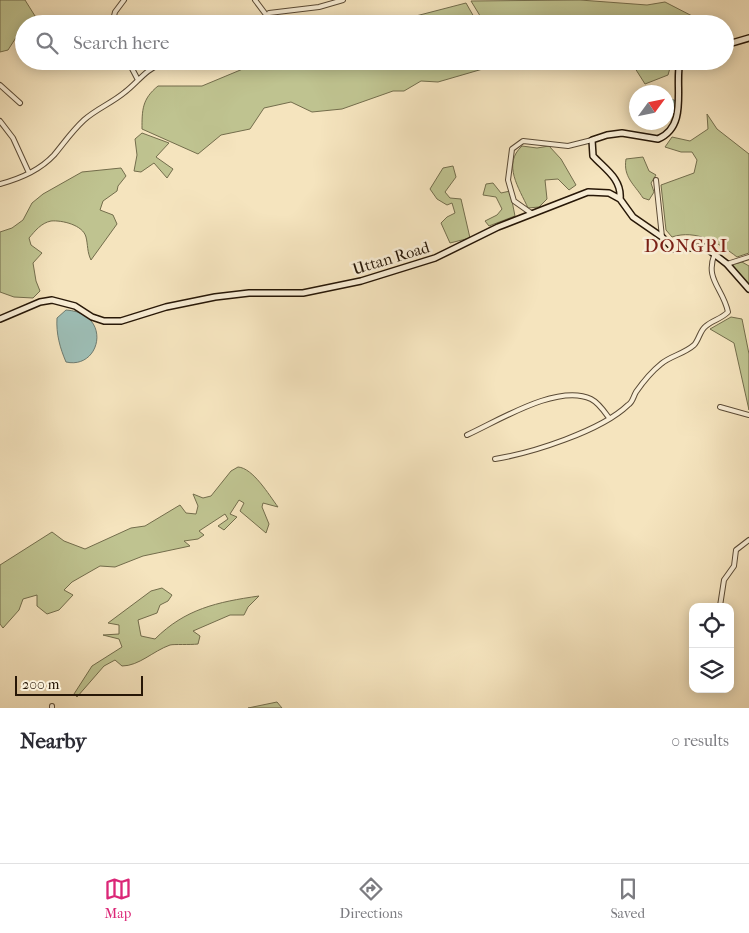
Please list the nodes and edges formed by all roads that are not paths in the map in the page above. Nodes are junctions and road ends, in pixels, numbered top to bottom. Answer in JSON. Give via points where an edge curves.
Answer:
{"nodes":[{"id":1,"x":124,"y":0,"type":"edge"},
{"id":2,"x":255,"y":0,"type":"edge"},
{"id":3,"x":343,"y":0,"type":"edge"},
{"id":4,"x":114,"y":15,"type":"edge"},
{"id":5,"x":266,"y":15,"type":"edge"},
{"id":6,"x":269,"y":15,"type":"edge"},
{"id":7,"x":749,"y":38,"type":"edge"},
{"id":8,"x":734,"y":42,"type":"edge"},
{"id":9,"x":133,"y":70,"type":"edge"},
{"id":10,"x":153,"y":70,"type":"edge"},
{"id":11,"x":679,"y":70,"type":"edge"},
{"id":12,"x":138,"y":80,"type":"junction"},
{"id":13,"x":0,"y":85,"type":"edge"},
{"id":14,"x":20,"y":103,"type":"dead end"},
{"id":15,"x":0,"y":121,"type":"edge"},
{"id":16,"x":592,"y":140,"type":"junction"},
{"id":17,"x":29,"y":173,"type":"junction"},
{"id":18,"x":656,"y":180,"type":"dead end"},
{"id":19,"x":0,"y":184,"type":"edge"},
{"id":20,"x":620,"y":199,"type":"junction"},
{"id":21,"x":531,"y":213,"type":"junction"},
{"id":22,"x":662,"y":237,"type":"junction"},
{"id":23,"x":715,"y":253,"type":"junction"},
{"id":24,"x":749,"y":257,"type":"edge"},
{"id":25,"x":727,"y":264,"type":"junction"},
{"id":26,"x":749,"y":289,"type":"edge"},
{"id":27,"x":0,"y":319,"type":"edge"},
{"id":28,"x":720,"y":407,"type":"dead end"},
{"id":29,"x":749,"y":415,"type":"edge"},
{"id":30,"x":610,"y":418,"type":"junction"},
{"id":31,"x":467,"y":435,"type":"dead end"},
{"id":32,"x":495,"y":459,"type":"dead end"},
{"id":33,"x":749,"y":540,"type":"edge"},
{"id":34,"x":720,"y":603,"type":"edge"}],
"edges":[{"from":1,"to":4,"type":"street"},
{"from":2,"to":5,"type":"street"},
{"from":3,"to":6,"type":"street"},
{"from":7,"to":8,"type":"main road"},
{"from":9,"to":12,"type":"street"},
{"from":10,"to":12,"type":"street"},
{"from":11,"to":16,"type":"main road","via":[[676,118],[669,132],[658,139],[622,133]]},
{"from":12,"to":17,"type":"street","via":[[122,95],[85,119],[52,156]]},
{"from":13,"to":14,"type":"street"},
{"from":15,"to":17,"type":"street","via":[[13,138]]},
{"from":16,"to":20,"type":"main road","via":[[593,156],[611,172]]},
{"from":16,"to":21,"type":"street","via":[[568,146],[523,140],[512,149],[508,180],[514,201]]},
{"from":17,"to":19,"type":"street"},
{"from":18,"to":22,"type":"street"},
{"from":20,"to":21,"type":"main road","name":"Uttan Road","via":[[609,193],[588,192]]},
{"from":20,"to":22,"type":"main road","via":[[633,217]]},
{"from":21,"to":27,"type":"main road","name":"Uttan Road","via":[[427,261],[361,281],[316,290],[215,297],[121,321],[104,321],[75,306],[52,300]]},
{"from":22,"to":23,"type":"main road","via":[[674,249],[705,247]]},
{"from":23,"to":25,"type":"main road"},
{"from":23,"to":30,"type":"street","via":[[711,273],[728,312],[705,326],[693,345],[651,372],[632,402]]},
{"from":24,"to":25,"type":"street"},
{"from":25,"to":26,"type":"main road"},
{"from":28,"to":29,"type":"street"},
{"from":30,"to":31,"type":"street","via":[[585,396],[554,396]]},
{"from":30,"to":32,"type":"street","via":[[580,434],[515,456]]},
{"from":33,"to":34,"type":"street","via":[[736,550],[734,566],[724,580]]}]}
